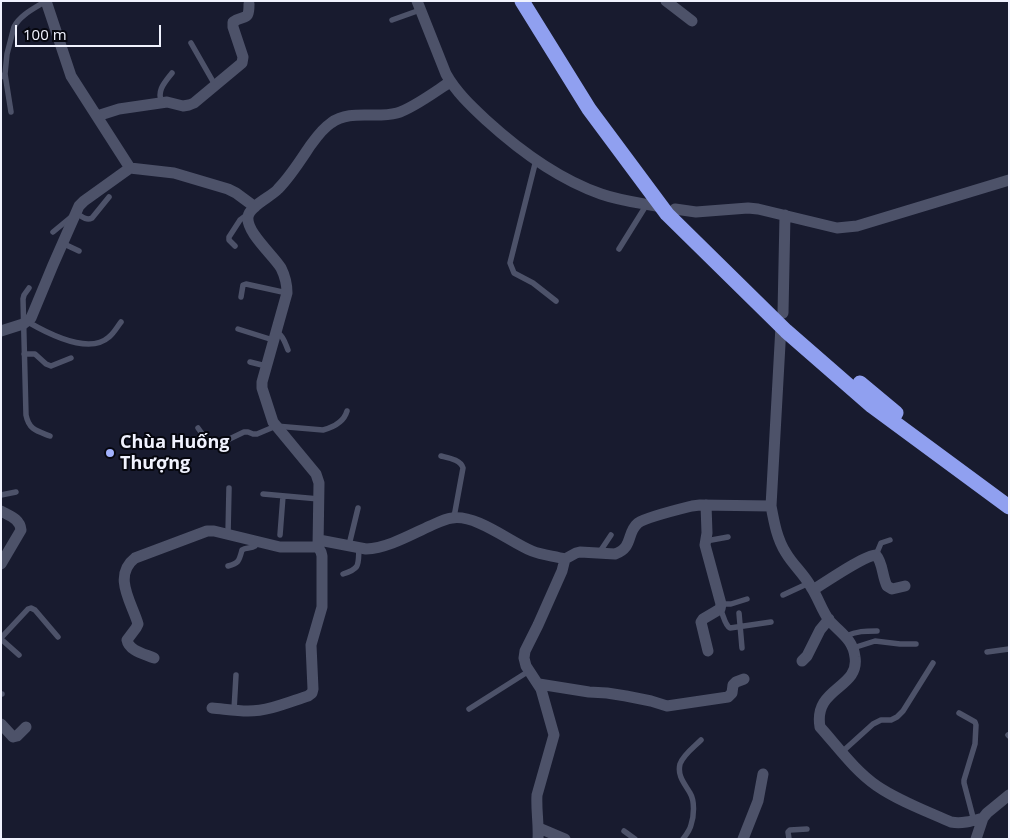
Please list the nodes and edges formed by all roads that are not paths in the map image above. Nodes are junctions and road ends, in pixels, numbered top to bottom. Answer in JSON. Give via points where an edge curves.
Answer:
{"nodes":[{"id":1,"x":46,"y":1,"type":"edge"},
{"id":2,"x":522,"y":1,"type":"edge"},
{"id":3,"x":534,"y":1,"type":"edge"},
{"id":4,"x":666,"y":1,"type":"edge"},
{"id":5,"x":249,"y":4,"type":"dead end"},
{"id":6,"x":419,"y":5,"type":"edge"},
{"id":7,"x":392,"y":20,"type":"dead end"},
{"id":8,"x":692,"y":21,"type":"dead end"},
{"id":9,"x":191,"y":43,"type":"dead end"},
{"id":10,"x":172,"y":73,"type":"dead end"},
{"id":11,"x":3,"y":75,"type":"edge"},
{"id":12,"x":450,"y":82,"type":"junction"},
{"id":13,"x":215,"y":85,"type":"junction"},
{"id":14,"x":162,"y":103,"type":"junction"},
{"id":15,"x":11,"y":112,"type":"dead end"},
{"id":16,"x":97,"y":116,"type":"junction"},
{"id":17,"x":604,"y":123,"type":"junction"},
{"id":18,"x":536,"y":160,"type":"junction"},
{"id":19,"x":130,"y":168,"type":"junction"},
{"id":20,"x":1009,"y":180,"type":"edge"},
{"id":21,"x":109,"y":197,"type":"dead end"},
{"id":22,"x":661,"y":207,"type":"junction"},
{"id":23,"x":252,"y":210,"type":"junction"},
{"id":24,"x":76,"y":213,"type":"junction"},
{"id":25,"x":784,"y":215,"type":"junction"},
{"id":26,"x":53,"y":232,"type":"dead end"},
{"id":27,"x":62,"y":243,"type":"junction"},
{"id":28,"x":236,"y":246,"type":"dead end"},
{"id":29,"x":619,"y":249,"type":"dead end"},
{"id":30,"x":79,"y":251,"type":"dead end"},
{"id":31,"x":29,"y":288,"type":"dead end"},
{"id":32,"x":287,"y":293,"type":"junction"},
{"id":33,"x":241,"y":297,"type":"dead end"},
{"id":34,"x":556,"y":301,"type":"dead end"},
{"id":35,"x":782,"y":320,"type":"junction"},
{"id":36,"x":121,"y":322,"type":"dead end"},
{"id":37,"x":26,"y":323,"type":"junction"},
{"id":38,"x":238,"y":329,"type":"dead end"},
{"id":39,"x":1,"y":331,"type":"edge"},
{"id":40,"x":274,"y":336,"type":"junction"},
{"id":41,"x":288,"y":350,"type":"dead end"},
{"id":42,"x":24,"y":354,"type":"junction"},
{"id":43,"x":71,"y":358,"type":"dead end"},
{"id":44,"x":250,"y":362,"type":"dead end"},
{"id":45,"x":266,"y":366,"type":"junction"},
{"id":46,"x":346,"y":411,"type":"dead end"},
{"id":47,"x":276,"y":426,"type":"junction"},
{"id":48,"x":198,"y":428,"type":"dead end"},
{"id":49,"x":50,"y":436,"type":"dead end"},
{"id":50,"x":442,"y":456,"type":"dead end"},
{"id":51,"x":984,"y":485,"type":"junction"},
{"id":52,"x":229,"y":488,"type":"dead end"},
{"id":53,"x":16,"y":492,"type":"dead end"},
{"id":54,"x":263,"y":494,"type":"dead end"},
{"id":55,"x":1,"y":495,"type":"edge"},
{"id":56,"x":283,"y":496,"type":"junction"},
{"id":57,"x":319,"y":499,"type":"junction"},
{"id":58,"x":1009,"y":499,"type":"edge"},
{"id":59,"x":706,"y":506,"type":"junction"},
{"id":60,"x":771,"y":506,"type":"junction"},
{"id":61,"x":1009,"y":507,"type":"edge"},
{"id":62,"x":358,"y":508,"type":"dead end"},
{"id":63,"x":1,"y":511,"type":"edge"},
{"id":64,"x":454,"y":517,"type":"junction"},
{"id":65,"x":228,"y":534,"type":"junction"},
{"id":66,"x":280,"y":535,"type":"dead end"},
{"id":67,"x":611,"y":535,"type":"dead end"},
{"id":68,"x":728,"y":538,"type":"dead end"},
{"id":69,"x":706,"y":540,"type":"junction"},
{"id":70,"x":890,"y":540,"type":"dead end"},
{"id":71,"x":257,"y":541,"type":"junction"},
{"id":72,"x":318,"y":543,"type":"junction"},
{"id":73,"x":354,"y":546,"type":"junction"},
{"id":74,"x":599,"y":553,"type":"junction"},
{"id":75,"x":876,"y":555,"type":"junction"},
{"id":76,"x":565,"y":559,"type":"junction"},
{"id":77,"x":1,"y":564,"type":"edge"},
{"id":78,"x":228,"y":566,"type":"dead end"},
{"id":79,"x":343,"y":574,"type":"dead end"},
{"id":80,"x":811,"y":586,"type":"junction"},
{"id":81,"x":905,"y":586,"type":"dead end"},
{"id":82,"x":784,"y":595,"type":"dead end"},
{"id":83,"x":747,"y":600,"type":"dead end"},
{"id":84,"x":720,"y":607,"type":"junction"},
{"id":85,"x":739,"y":614,"type":"dead end"},
{"id":86,"x":829,"y":620,"type":"junction"},
{"id":87,"x":771,"y":622,"type":"dead end"},
{"id":88,"x":740,"y":626,"type":"junction"},
{"id":89,"x":877,"y":631,"type":"dead end"},
{"id":90,"x":846,"y":636,"type":"junction"},
{"id":91,"x":58,"y":637,"type":"dead end"},
{"id":92,"x":1,"y":639,"type":"edge"},
{"id":93,"x":916,"y":644,"type":"dead end"},
{"id":94,"x":742,"y":648,"type":"dead end"},
{"id":95,"x":853,"y":648,"type":"junction"},
{"id":96,"x":1009,"y":649,"type":"edge"},
{"id":97,"x":708,"y":651,"type":"dead end"},
{"id":98,"x":987,"y":652,"type":"dead end"},
{"id":99,"x":19,"y":655,"type":"dead end"},
{"id":100,"x":154,"y":658,"type":"dead end"},
{"id":101,"x":802,"y":661,"type":"dead end"},
{"id":102,"x":933,"y":663,"type":"dead end"},
{"id":103,"x":529,"y":671,"type":"junction"},
{"id":104,"x":236,"y":675,"type":"dead end"},
{"id":105,"x":744,"y":679,"type":"dead end"},
{"id":106,"x":538,"y":684,"type":"junction"},
{"id":107,"x":212,"y":708,"type":"dead end"},
{"id":108,"x":469,"y":709,"type":"dead end"},
{"id":109,"x":234,"y":710,"type":"junction"},
{"id":110,"x":959,"y":713,"type":"dead end"},
{"id":111,"x":1,"y":724,"type":"edge"},
{"id":112,"x":26,"y":727,"type":"dead end"},
{"id":113,"x":701,"y":740,"type":"dead end"},
{"id":114,"x":842,"y":752,"type":"junction"},
{"id":115,"x":763,"y":774,"type":"dead end"},
{"id":116,"x":1009,"y":795,"type":"edge"},
{"id":117,"x":979,"y":819,"type":"junction"},
{"id":118,"x":807,"y":829,"type":"dead end"},
{"id":119,"x":624,"y":832,"type":"dead end"},
{"id":120,"x":538,"y":833,"type":"edge"},
{"id":121,"x":565,"y":839,"type":"edge"},
{"id":122,"x":635,"y":839,"type":"edge"},
{"id":123,"x":683,"y":839,"type":"edge"},
{"id":124,"x":743,"y":839,"type":"edge"},
{"id":125,"x":789,"y":839,"type":"edge"},
{"id":126,"x":976,"y":839,"type":"edge"}],
"edges":[{"from":1,"to":11,"type":"lane","via":[[16,23]]},
{"from":1,"to":16,"type":"street","via":[[71,76]]},
{"from":2,"to":17,"type":"highway","via":[[589,109]]},
{"from":3,"to":17,"type":"highway","via":[[596,104]]},
{"from":4,"to":8,"type":"street"},
{"from":5,"to":13,"type":"street","via":[[249,14],[233,22],[242,63]]},
{"from":6,"to":7,"type":"lane"},
{"from":6,"to":12,"type":"street"},
{"from":9,"to":13,"type":"lane"},
{"from":10,"to":14,"type":"lane","via":[[162,87],[159,98]]},
{"from":11,"to":15,"type":"lane"},
{"from":12,"to":18,"type":"street","via":[[495,128]]},
{"from":12,"to":23,"type":"street","via":[[396,114],[348,116],[330,124],[277,191]]},
{"from":13,"to":14,"type":"street","via":[[189,105]]},
{"from":14,"to":16,"type":"street","via":[[119,109]]},
{"from":16,"to":19,"type":"street"},
{"from":17,"to":22,"type":"highway"},
{"from":18,"to":22,"type":"street","via":[[576,185],[603,195]]},
{"from":18,"to":34,"type":"lane","via":[[510,263],[514,273]]},
{"from":19,"to":23,"type":"street","via":[[174,173],[228,189]]},
{"from":19,"to":24,"type":"street","via":[[84,201]]},
{"from":20,"to":25,"type":"street","via":[[857,226],[837,228]]},
{"from":21,"to":24,"type":"lane","via":[[89,220]]},
{"from":22,"to":25,"type":"street","via":[[696,212],[758,208]]},
{"from":22,"to":29,"type":"lane"},
{"from":22,"to":35,"type":"highway"},
{"from":23,"to":28,"type":"lane","via":[[240,220],[229,237]]},
{"from":23,"to":32,"type":"street","via":[[247,219],[253,233],[280,267]]},
{"from":24,"to":26,"type":"lane"},
{"from":24,"to":27,"type":"street"},
{"from":25,"to":35,"type":"street"},
{"from":27,"to":30,"type":"lane"},
{"from":27,"to":37,"type":"street","via":[[31,318]]},
{"from":31,"to":37,"type":"lane","via":[[23,299]]},
{"from":32,"to":33,"type":"lane","via":[[246,284]]},
{"from":32,"to":40,"type":"street"},
{"from":35,"to":51,"type":"highway"},
{"from":35,"to":60,"type":"street"},
{"from":36,"to":37,"type":"lane","via":[[109,337],[92,344],[60,338]]},
{"from":37,"to":39,"type":"street"},
{"from":37,"to":42,"type":"lane"},
{"from":38,"to":40,"type":"lane"},
{"from":40,"to":41,"type":"lane","via":[[280,334]]},
{"from":40,"to":45,"type":"street"},
{"from":42,"to":43,"type":"lane","via":[[35,354],[51,366]]},
{"from":42,"to":49,"type":"lane","via":[[28,422],[31,427]]},
{"from":44,"to":45,"type":"lane"},
{"from":45,"to":47,"type":"street","via":[[262,388]]},
{"from":46,"to":47,"type":"lane","via":[[342,422],[323,430]]},
{"from":47,"to":48,"type":"lane","via":[[258,434],[244,432],[215,446],[211,446]]},
{"from":47,"to":57,"type":"street","via":[[316,474]]},
{"from":50,"to":64,"type":"lane","via":[[460,462],[463,468]]},
{"from":51,"to":58,"type":"highway"},
{"from":51,"to":61,"type":"highway"},
{"from":52,"to":65,"type":"lane"},
{"from":53,"to":55,"type":"lane"},
{"from":54,"to":56,"type":"lane"},
{"from":56,"to":57,"type":"lane"},
{"from":56,"to":66,"type":"lane"},
{"from":57,"to":72,"type":"street"},
{"from":59,"to":60,"type":"street"},
{"from":59,"to":69,"type":"street"},
{"from":59,"to":74,"type":"street","via":[[692,506],[638,523],[624,550],[615,554]]},
{"from":60,"to":80,"type":"street","via":[[782,547]]},
{"from":62,"to":73,"type":"lane"},
{"from":63,"to":77,"type":"street","via":[[21,525]]},
{"from":64,"to":73,"type":"street","via":[[383,546],[366,549]]},
{"from":64,"to":76,"type":"street","via":[[486,526],[533,552]]},
{"from":65,"to":71,"type":"street"},
{"from":65,"to":100,"type":"street","via":[[207,531],[135,558],[125,570],[125,589],[138,624],[127,640],[128,644]]},
{"from":67,"to":74,"type":"lane"},
{"from":68,"to":69,"type":"lane"},
{"from":69,"to":84,"type":"street"},
{"from":70,"to":75,"type":"lane","via":[[881,543]]},
{"from":71,"to":72,"type":"street","via":[[286,548]]},
{"from":71,"to":78,"type":"lane","via":[[255,546],[242,550],[236,564]]},
{"from":72,"to":73,"type":"street"},
{"from":72,"to":109,"type":"street","via":[[322,556],[322,607],[311,645],[312,693],[275,707]]},
{"from":73,"to":79,"type":"lane","via":[[358,565],[354,571]]},
{"from":74,"to":76,"type":"street","via":[[580,552]]},
{"from":75,"to":80,"type":"street"},
{"from":75,"to":81,"type":"street","via":[[886,586],[892,589]]},
{"from":76,"to":103,"type":"street","via":[[525,651]]},
{"from":80,"to":82,"type":"lane"},
{"from":80,"to":86,"type":"street"},
{"from":83,"to":84,"type":"lane"},
{"from":84,"to":88,"type":"lane","via":[[730,628]]},
{"from":84,"to":97,"type":"street","via":[[701,622]]},
{"from":85,"to":88,"type":"lane"},
{"from":86,"to":90,"type":"street"},
{"from":86,"to":101,"type":"street"},
{"from":87,"to":88,"type":"lane"},
{"from":88,"to":94,"type":"lane"},
{"from":89,"to":90,"type":"lane"},
{"from":90,"to":95,"type":"street"},
{"from":91,"to":92,"type":"lane","via":[[31,608]]},
{"from":92,"to":99,"type":"lane"},
{"from":93,"to":95,"type":"lane","via":[[876,641]]},
{"from":95,"to":114,"type":"street","via":[[855,667],[851,676],[824,700],[818,718],[820,727]]},
{"from":96,"to":98,"type":"lane"},
{"from":102,"to":114,"type":"lane","via":[[897,717],[877,721]]},
{"from":103,"to":106,"type":"street"},
{"from":103,"to":108,"type":"lane"},
{"from":104,"to":109,"type":"lane"},
{"from":105,"to":106,"type":"street","via":[[733,685],[728,697],[667,706],[626,696]]},
{"from":106,"to":120,"type":"street","via":[[554,735],[537,795]]},
{"from":107,"to":109,"type":"street"},
{"from":110,"to":117,"type":"lane","via":[[976,724],[975,744],[964,780]]},
{"from":111,"to":112,"type":"street","via":[[13,737]]},
{"from":113,"to":123,"type":"lane","via":[[679,766],[693,801],[691,825]]},
{"from":114,"to":117,"type":"street","via":[[861,773],[888,793],[958,824]]},
{"from":115,"to":124,"type":"street","via":[[758,801]]},
{"from":116,"to":117,"type":"street"},
{"from":117,"to":126,"type":"street"},
{"from":118,"to":125,"type":"lane","via":[[790,830]]},
{"from":119,"to":122,"type":"lane"},
{"from":120,"to":121,"type":"street"}]}
